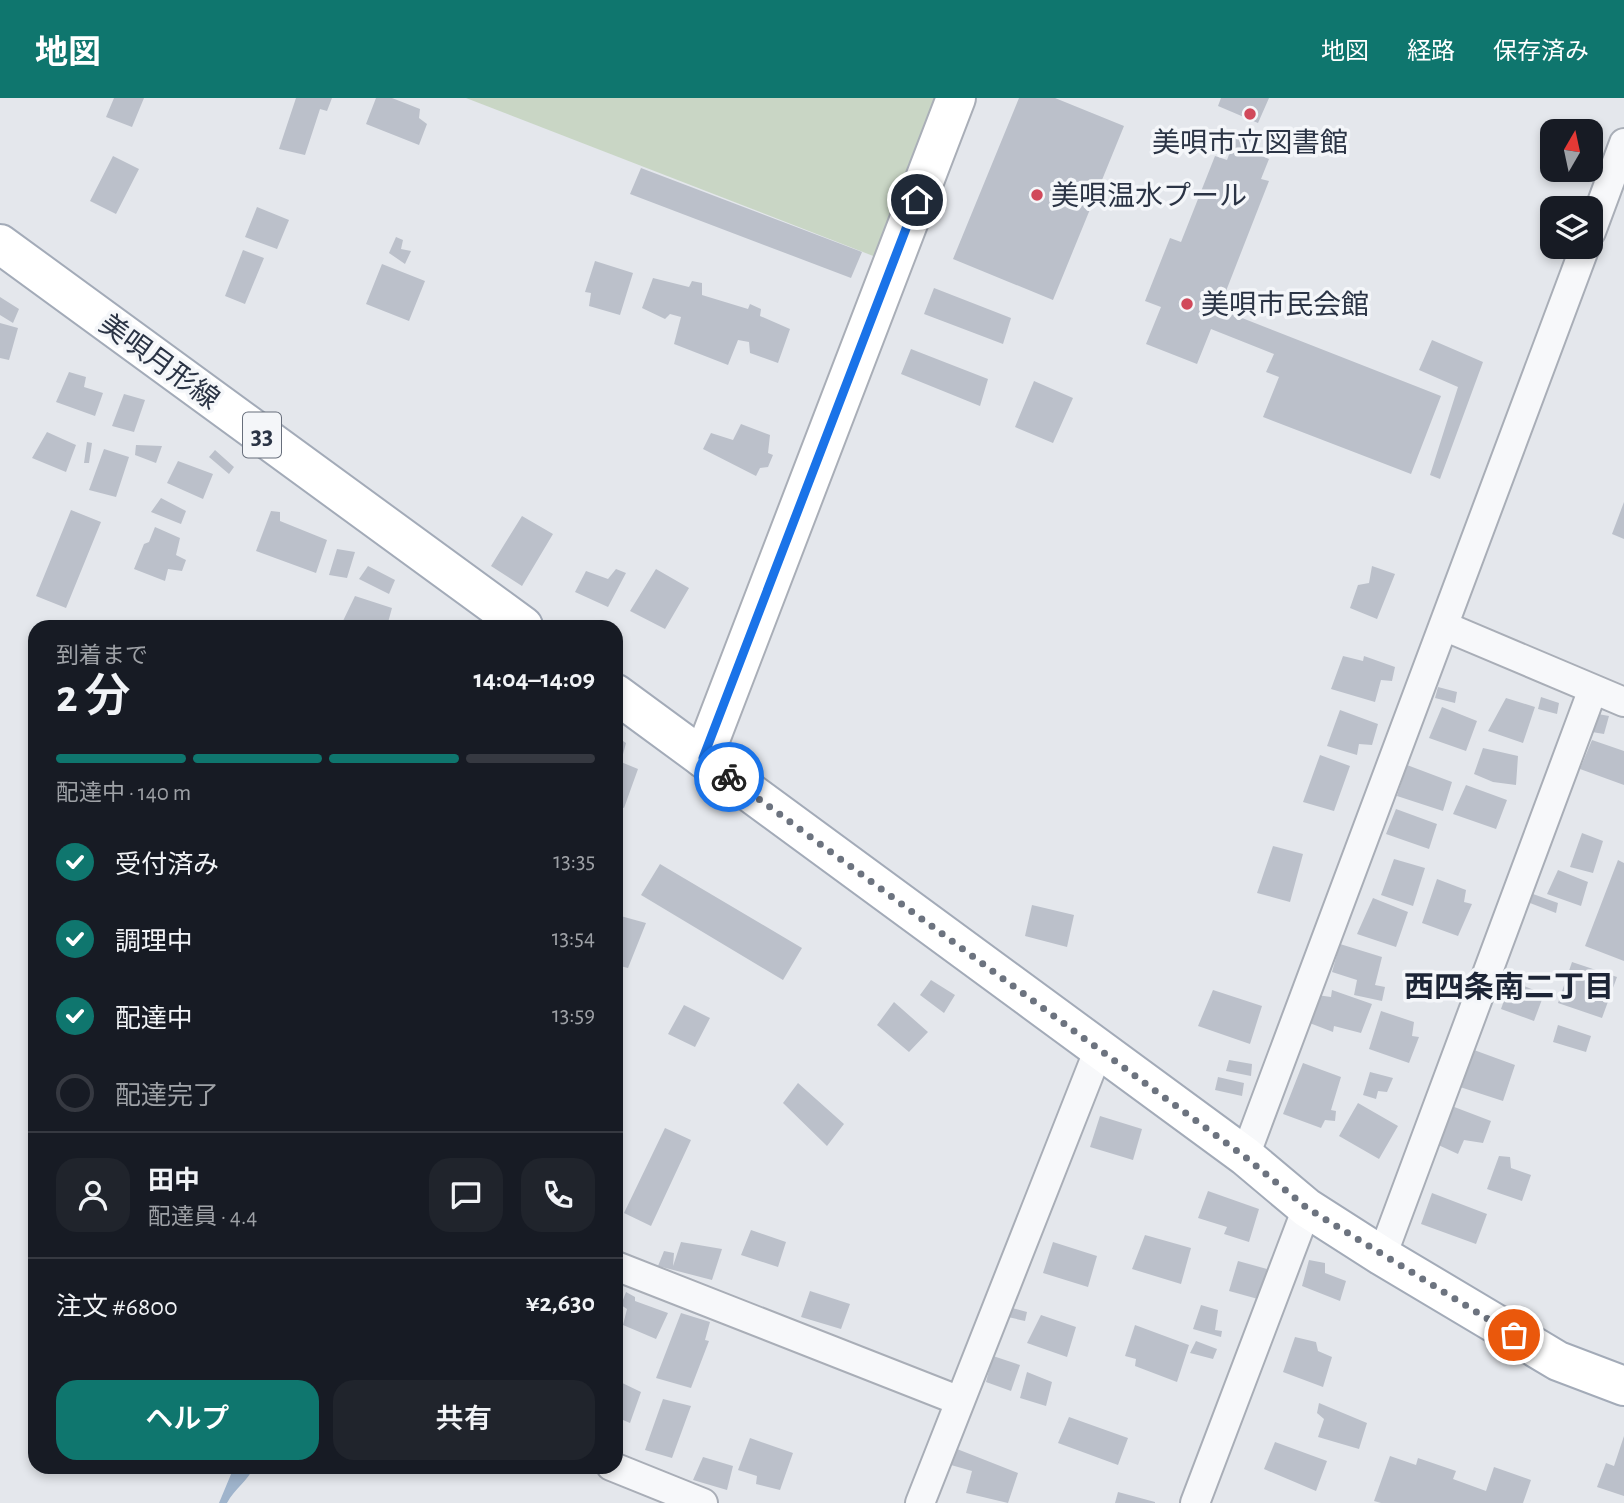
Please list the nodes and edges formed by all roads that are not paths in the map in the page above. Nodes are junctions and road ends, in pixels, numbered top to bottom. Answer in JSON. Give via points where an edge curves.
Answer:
{"nodes":[{"id":1,"x":956,"y":98,"type":"edge"},
{"id":2,"x":1624,"y":143,"type":"edge"},
{"id":3,"x":1603,"y":200,"type":"edge"},
{"id":4,"x":0,"y":244,"type":"edge"},
{"id":5,"x":1581,"y":259,"type":"edge"},
{"id":6,"x":515,"y":620,"type":"edge"},
{"id":7,"x":1444,"y":626,"type":"junction"},
{"id":8,"x":1593,"y":689,"type":"junction"},
{"id":9,"x":623,"y":699,"type":"edge"},
{"id":10,"x":1624,"y":702,"type":"edge"},
{"id":11,"x":703,"y":758,"type":"junction"},
{"id":12,"x":1098,"y":1049,"type":"junction"},
{"id":13,"x":1244,"y":1156,"type":"junction"},
{"id":14,"x":1307,"y":1208,"type":"junction"},
{"id":15,"x":1382,"y":1256,"type":"junction"},
{"id":16,"x":623,"y":1269,"type":"edge"},
{"id":17,"x":1624,"y":1386,"type":"edge"},
{"id":18,"x":960,"y":1401,"type":"junction"},
{"id":19,"x":623,"y":1471,"type":"edge"},
{"id":20,"x":703,"y":1503,"type":"edge"},
{"id":21,"x":920,"y":1503,"type":"edge"},
{"id":22,"x":1195,"y":1503,"type":"edge"}],
"edges":[{"from":1,"to":11,"type":"main road"},
{"from":2,"to":3,"type":"street"},
{"from":4,"to":6,"type":"main road","name":"美唄月形線","number":"33"},
{"from":5,"to":7,"type":"street"},
{"from":7,"to":8,"type":"street"},
{"from":7,"to":13,"type":"street"},
{"from":8,"to":10,"type":"street"},
{"from":8,"to":15,"type":"street"},
{"from":9,"to":11,"type":"main road"},
{"from":11,"to":12,"type":"main road"},
{"from":12,"to":13,"type":"main road"},
{"from":12,"to":18,"type":"street"},
{"from":13,"to":14,"type":"main road"},
{"from":14,"to":15,"type":"main road"},
{"from":14,"to":22,"type":"street"},
{"from":15,"to":17,"type":"main road","via":[[1558,1361]]},
{"from":16,"to":18,"type":"street"},
{"from":18,"to":21,"type":"street"},
{"from":19,"to":20,"type":"street"}]}
